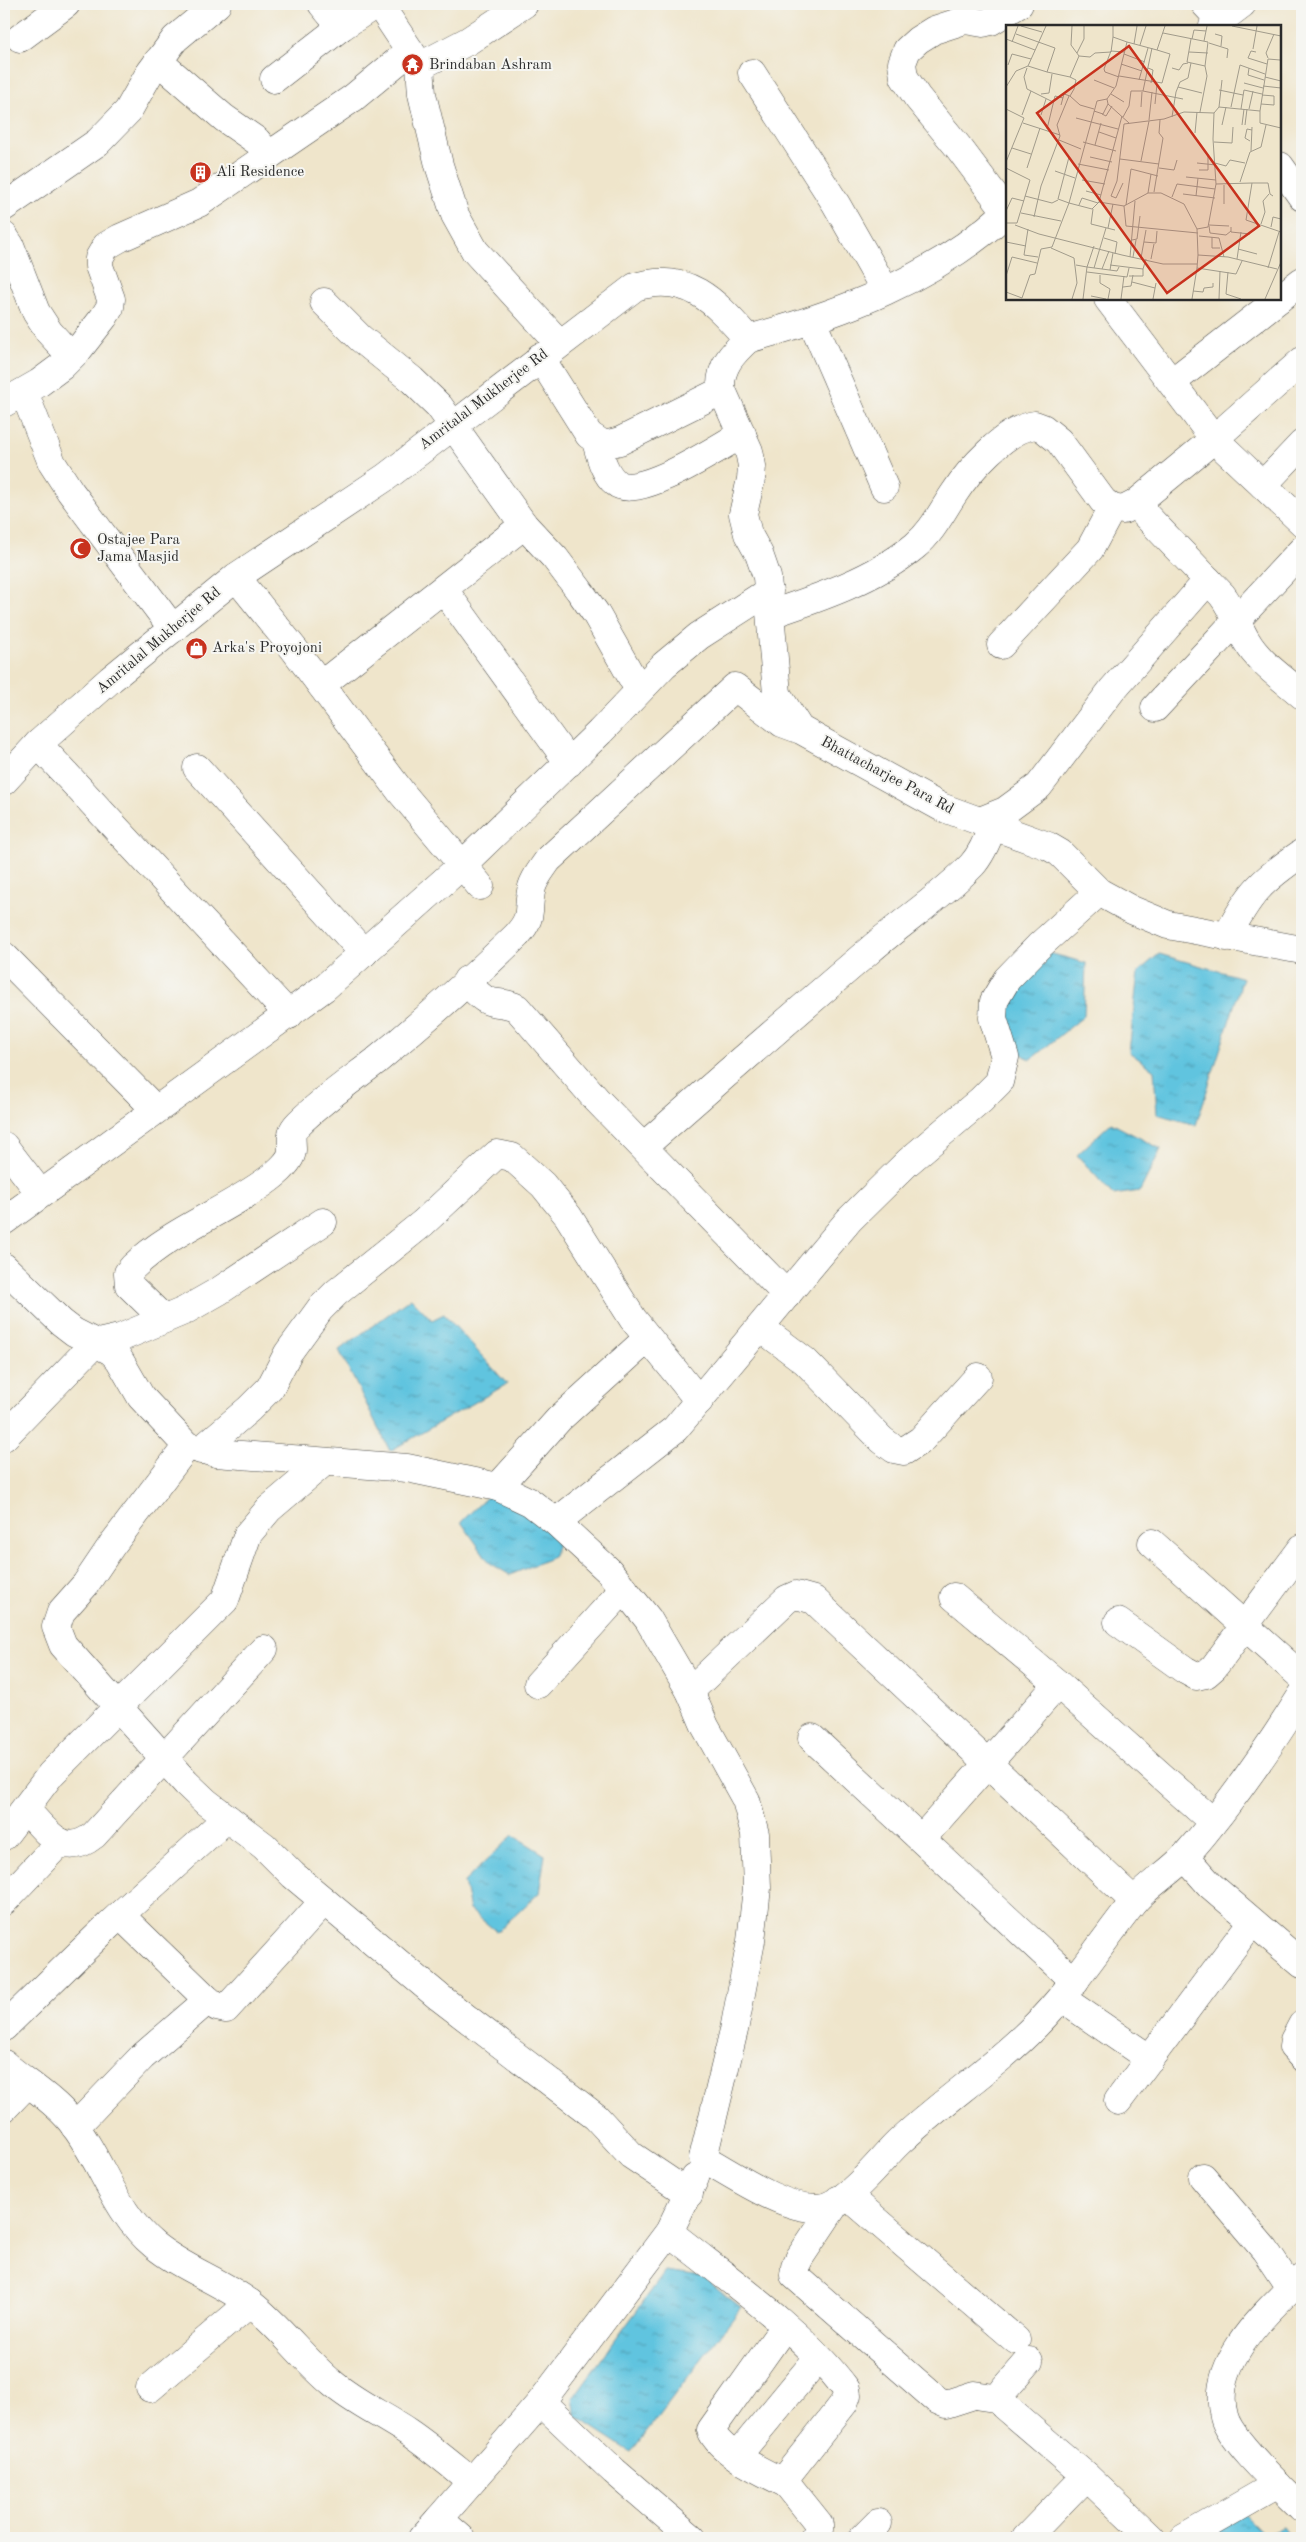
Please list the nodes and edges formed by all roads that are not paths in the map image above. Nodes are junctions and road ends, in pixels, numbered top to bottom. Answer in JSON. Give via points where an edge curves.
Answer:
{"nodes":[{"id":1,"x":66,"y":4,"type":"edge"},
{"id":2,"x":217,"y":4,"type":"edge"},
{"id":3,"x":322,"y":4,"type":"edge"},
{"id":4,"x":376,"y":4,"type":"edge"},
{"id":5,"x":380,"y":4,"type":"edge"},
{"id":6,"x":524,"y":4,"type":"edge"},
{"id":7,"x":1019,"y":4,"type":"edge"},
{"id":8,"x":1242,"y":4,"type":"edge"},
{"id":9,"x":1213,"y":17,"type":"edge"},
{"id":10,"x":341,"y":27,"type":"junction"},
{"id":11,"x":20,"y":38,"type":"dead end"},
{"id":12,"x":415,"y":59,"type":"junction"},
{"id":13,"x":158,"y":61,"type":"junction"},
{"id":14,"x":752,"y":73,"type":"dead end"},
{"id":15,"x":274,"y":79,"type":"dead end"},
{"id":16,"x":269,"y":155,"type":"junction"},
{"id":17,"x":1281,"y":167,"type":"edge"},
{"id":18,"x":1302,"y":197,"type":"edge"},
{"id":19,"x":4,"y":207,"type":"edge"},
{"id":20,"x":1006,"y":211,"type":"edge"},
{"id":21,"x":1006,"y":213,"type":"edge"},
{"id":22,"x":4,"y":236,"type":"edge"},
{"id":23,"x":1302,"y":281,"type":"edge"},
{"id":24,"x":885,"y":290,"type":"junction"},
{"id":25,"x":1281,"y":294,"type":"edge"},
{"id":26,"x":1109,"y":300,"type":"edge"},
{"id":27,"x":324,"y":302,"type":"dead end"},
{"id":28,"x":1268,"y":302,"type":"edge"},
{"id":29,"x":812,"y":321,"type":"junction"},
{"id":30,"x":748,"y":338,"type":"junction"},
{"id":31,"x":549,"y":350,"type":"junction"},
{"id":32,"x":71,"y":356,"type":"junction"},
{"id":33,"x":1302,"y":361,"type":"edge"},
{"id":34,"x":1172,"y":382,"type":"junction"},
{"id":35,"x":721,"y":391,"type":"junction"},
{"id":36,"x":14,"y":397,"type":"edge"},
{"id":37,"x":452,"y":425,"type":"junction"},
{"id":38,"x":742,"y":434,"type":"junction"},
{"id":39,"x":1214,"y":439,"type":"junction"},
{"id":40,"x":596,"y":441,"type":"junction"},
{"id":41,"x":1302,"y":444,"type":"edge"},
{"id":42,"x":1263,"y":484,"type":"junction"},
{"id":43,"x":884,"y":487,"type":"dead end"},
{"id":44,"x":1123,"y":506,"type":"junction"},
{"id":45,"x":1302,"y":522,"type":"edge"},
{"id":46,"x":524,"y":525,"type":"junction"},
{"id":47,"x":1302,"y":550,"type":"edge"},
{"id":48,"x":236,"y":577,"type":"junction"},
{"id":49,"x":1208,"y":580,"type":"junction"},
{"id":50,"x":444,"y":590,"type":"junction"},
{"id":51,"x":770,"y":603,"type":"junction"},
{"id":52,"x":1236,"y":618,"type":"junction"},
{"id":53,"x":173,"y":629,"type":"junction"},
{"id":54,"x":1001,"y":645,"type":"dead end"},
{"id":55,"x":321,"y":686,"type":"junction"},
{"id":56,"x":639,"y":690,"type":"junction"},
{"id":57,"x":1302,"y":696,"type":"edge"},
{"id":58,"x":1155,"y":708,"type":"dead end"},
{"id":59,"x":801,"y":730,"type":"junction"},
{"id":60,"x":38,"y":744,"type":"junction"},
{"id":61,"x":569,"y":763,"type":"junction"},
{"id":62,"x":196,"y":768,"type":"dead end"},
{"id":63,"x":4,"y":781,"type":"edge"},
{"id":64,"x":986,"y":823,"type":"junction"},
{"id":65,"x":1302,"y":853,"type":"edge"},
{"id":66,"x":461,"y":866,"type":"junction"},
{"id":67,"x":480,"y":886,"type":"dead end"},
{"id":68,"x":1099,"y":892,"type":"junction"},
{"id":69,"x":1226,"y":937,"type":"junction"},
{"id":70,"x":1302,"y":950,"type":"edge"},
{"id":71,"x":364,"y":953,"type":"junction"},
{"id":72,"x":4,"y":956,"type":"edge"},
{"id":73,"x":467,"y":980,"type":"junction"},
{"id":74,"x":289,"y":1015,"type":"junction"},
{"id":75,"x":155,"y":1109,"type":"junction"},
{"id":76,"x":4,"y":1146,"type":"edge"},
{"id":77,"x":644,"y":1146,"type":"junction"},
{"id":78,"x":40,"y":1193,"type":"junction"},
{"id":79,"x":4,"y":1221,"type":"edge"},
{"id":80,"x":323,"y":1222,"type":"dead end"},
{"id":81,"x":4,"y":1267,"type":"edge"},
{"id":82,"x":787,"y":1295,"type":"junction"},
{"id":83,"x":164,"y":1319,"type":"junction"},
{"id":84,"x":761,"y":1328,"type":"junction"},
{"id":85,"x":648,"y":1338,"type":"junction"},
{"id":86,"x":94,"y":1344,"type":"junction"},
{"id":87,"x":978,"y":1377,"type":"dead end"},
{"id":88,"x":699,"y":1401,"type":"junction"},
{"id":89,"x":4,"y":1437,"type":"edge"},
{"id":90,"x":194,"y":1448,"type":"junction"},
{"id":91,"x":323,"y":1463,"type":"junction"},
{"id":92,"x":498,"y":1487,"type":"junction"},
{"id":93,"x":556,"y":1522,"type":"junction"},
{"id":94,"x":1152,"y":1543,"type":"dead end"},
{"id":95,"x":1302,"y":1548,"type":"edge"},
{"id":96,"x":624,"y":1589,"type":"junction"},
{"id":97,"x":954,"y":1597,"type":"dead end"},
{"id":98,"x":1118,"y":1622,"type":"dead end"},
{"id":99,"x":1246,"y":1627,"type":"junction"},
{"id":100,"x":264,"y":1649,"type":"dead end"},
{"id":101,"x":1302,"y":1677,"type":"edge"},
{"id":102,"x":538,"y":1684,"type":"dead end"},
{"id":103,"x":1058,"y":1684,"type":"junction"},
{"id":104,"x":690,"y":1691,"type":"junction"},
{"id":105,"x":1302,"y":1695,"type":"edge"},
{"id":106,"x":118,"y":1708,"type":"junction"},
{"id":107,"x":812,"y":1738,"type":"dead end"},
{"id":108,"x":164,"y":1757,"type":"junction"},
{"id":109,"x":989,"y":1762,"type":"junction"},
{"id":110,"x":26,"y":1810,"type":"junction"},
{"id":111,"x":227,"y":1818,"type":"junction"},
{"id":112,"x":1213,"y":1822,"type":"junction"},
{"id":113,"x":4,"y":1836,"type":"edge"},
{"id":114,"x":922,"y":1838,"type":"junction"},
{"id":115,"x":60,"y":1842,"type":"junction"},
{"id":116,"x":1185,"y":1857,"type":"junction"},
{"id":117,"x":4,"y":1901,"type":"edge"},
{"id":118,"x":324,"y":1901,"type":"junction"},
{"id":119,"x":1134,"y":1901,"type":"junction"},
{"id":120,"x":120,"y":1915,"type":"junction"},
{"id":121,"x":1252,"y":1923,"type":"junction"},
{"id":122,"x":1302,"y":1964,"type":"edge"},
{"id":123,"x":1068,"y":1990,"type":"junction"},
{"id":124,"x":208,"y":2000,"type":"junction"},
{"id":125,"x":1302,"y":2025,"type":"edge"},
{"id":126,"x":4,"y":2027,"type":"edge"},
{"id":127,"x":1302,"y":2057,"type":"edge"},
{"id":128,"x":1150,"y":2059,"type":"junction"},
{"id":129,"x":4,"y":2064,"type":"edge"},
{"id":130,"x":27,"y":2084,"type":"junction"},
{"id":131,"x":1118,"y":2102,"type":"dead end"},
{"id":132,"x":4,"y":2108,"type":"edge"},
{"id":133,"x":75,"y":2128,"type":"junction"},
{"id":134,"x":703,"y":2158,"type":"junction"},
{"id":135,"x":1203,"y":2177,"type":"dead end"},
{"id":136,"x":689,"y":2194,"type":"junction"},
{"id":137,"x":843,"y":2198,"type":"junction"},
{"id":138,"x":669,"y":2232,"type":"junction"},
{"id":139,"x":1296,"y":2283,"type":"edge"},
{"id":140,"x":250,"y":2303,"type":"junction"},
{"id":141,"x":784,"y":2326,"type":"junction"},
{"id":142,"x":818,"y":2358,"type":"junction"},
{"id":143,"x":150,"y":2388,"type":"dead end"},
{"id":144,"x":1001,"y":2399,"type":"junction"},
{"id":145,"x":541,"y":2402,"type":"junction"},
{"id":146,"x":736,"y":2456,"type":"junction"},
{"id":147,"x":1086,"y":2476,"type":"junction"},
{"id":148,"x":471,"y":2481,"type":"junction"},
{"id":149,"x":787,"y":2484,"type":"junction"},
{"id":150,"x":1278,"y":2484,"type":"junction"},
{"id":151,"x":1302,"y":2508,"type":"edge"},
{"id":152,"x":430,"y":2529,"type":"edge"},
{"id":153,"x":461,"y":2538,"type":"edge"},
{"id":154,"x":692,"y":2538,"type":"edge"},
{"id":155,"x":814,"y":2538,"type":"edge"},
{"id":156,"x":1026,"y":2538,"type":"edge"},
{"id":157,"x":1151,"y":2538,"type":"edge"},
{"id":158,"x":1184,"y":2538,"type":"edge"}],
"edges":[{"from":1,"to":11,"type":"street"},
{"from":2,"to":13,"type":"street","via":[[176,39]]},
{"from":3,"to":10,"type":"street"},
{"from":4,"to":10,"type":"street"},
{"from":5,"to":12,"type":"street"},
{"from":6,"to":12,"type":"street","via":[[468,41]]},
{"from":7,"to":20,"type":"street","via":[[990,21],[965,20],[934,30],[907,50],[902,63],[904,77],[917,97]]},
{"from":8,"to":9,"type":"street"},
{"from":10,"to":15,"type":"street"},
{"from":12,"to":16,"type":"street"},
{"from":12,"to":31,"type":"street","via":[[438,165],[455,215],[475,251]]},
{"from":13,"to":16,"type":"street","via":[[224,118],[257,141]]},
{"from":13,"to":19,"type":"street","via":[[128,111],[98,142]]},
{"from":14,"to":24,"type":"street","via":[[836,204]]},
{"from":16,"to":32,"type":"street","via":[[199,203],[106,246],[99,258],[99,266],[111,299],[110,307]]},
{"from":17,"to":18,"type":"street"},
{"from":21,"to":24,"type":"street","via":[[987,231],[951,256]]},
{"from":22,"to":32,"type":"street","via":[[36,312],[48,332]]},
{"from":23,"to":25,"type":"street"},
{"from":24,"to":29,"type":"street"},
{"from":26,"to":34,"type":"street"},
{"from":27,"to":37,"type":"street","via":[[360,338],[428,395]]},
{"from":28,"to":34,"type":"street"},
{"from":29,"to":30,"type":"street"},
{"from":29,"to":43,"type":"street"},
{"from":30,"to":31,"type":"street","name":"Amritalal Mukherjee Rd","via":[[706,297],[680,284],[659,281],[635,287]]},
{"from":30,"to":35,"type":"street","via":[[726,364],[720,376]]},
{"from":31,"to":37,"type":"street","name":"Amritalal Mukherjee Rd"},
{"from":31,"to":40,"type":"street","via":[[589,436]]},
{"from":32,"to":36,"type":"street","via":[[39,383]]},
{"from":33,"to":39,"type":"street"},
{"from":34,"to":39,"type":"street"},
{"from":35,"to":38,"type":"street","name":"Bhattacharjee Para Rd"},
{"from":35,"to":40,"type":"street","via":[[615,443],[604,445]]},
{"from":36,"to":53,"type":"street","via":[[70,492]]},
{"from":37,"to":46,"type":"street"},
{"from":37,"to":48,"type":"street","name":"Amritalal Mukherjee Rd","via":[[386,478]]},
{"from":38,"to":40,"type":"street","via":[[682,468],[626,488],[609,476]]},
{"from":38,"to":51,"type":"street","name":"Bhattacharjee Para Rd","via":[[752,466],[743,514],[764,570]]},
{"from":39,"to":42,"type":"street"},
{"from":39,"to":44,"type":"street"},
{"from":41,"to":42,"type":"street"},
{"from":42,"to":45,"type":"street"},
{"from":44,"to":49,"type":"street"},
{"from":44,"to":51,"type":"street","via":[[1103,501],[1053,434],[1043,428],[1026,426],[978,464],[953,494],[928,533],[901,557],[832,591]]},
{"from":44,"to":54,"type":"street","via":[[1090,549]]},
{"from":46,"to":50,"type":"street"},
{"from":46,"to":56,"type":"street","via":[[555,558],[585,598]]},
{"from":47,"to":52,"type":"street"},
{"from":48,"to":53,"type":"street","name":"Amritalal Mukherjee Rd"},
{"from":48,"to":55,"type":"street"},
{"from":49,"to":52,"type":"street"},
{"from":49,"to":64,"type":"street","via":[[1112,690],[1039,786]]},
{"from":50,"to":55,"type":"street"},
{"from":50,"to":61,"type":"street"},
{"from":51,"to":56,"type":"street","via":[[699,636]]},
{"from":51,"to":59,"type":"street","name":"Bhattacharjee Para Rd","via":[[777,694]]},
{"from":52,"to":57,"type":"street","via":[[1260,659]]},
{"from":52,"to":58,"type":"street"},
{"from":53,"to":60,"type":"street","name":"Amritalal Mukherjee Rd"},
{"from":55,"to":66,"type":"street"},
{"from":56,"to":61,"type":"street"},
{"from":59,"to":64,"type":"street","name":"Bhattacharjee Para Rd","via":[[940,807]]},
{"from":59,"to":73,"type":"street","name":"Bhattacharjee Para Rd","via":[[782,723],[735,687],[548,860],[532,888],[527,924]]},
{"from":60,"to":63,"type":"street","name":"Amritalal Mukherjee Rd"},
{"from":60,"to":74,"type":"street"},
{"from":61,"to":66,"type":"street"},
{"from":62,"to":71,"type":"street"},
{"from":64,"to":68,"type":"street","name":"Bhattacharjee Para Rd","via":[[1060,853]]},
{"from":64,"to":77,"type":"street","via":[[983,848],[973,864]]},
{"from":65,"to":69,"type":"street","via":[[1256,888]]},
{"from":66,"to":67,"type":"street"},
{"from":66,"to":71,"type":"street"},
{"from":68,"to":69,"type":"street","name":"Bhattacharjee Para Rd","via":[[1168,925]]},
{"from":68,"to":82,"type":"street","via":[[1007,979],[994,1001],[993,1018],[1005,1057],[998,1082],[849,1220]]},
{"from":69,"to":70,"type":"street","name":"Bhattacharjee Para Rd"},
{"from":71,"to":74,"type":"street"},
{"from":72,"to":75,"type":"street"},
{"from":73,"to":77,"type":"street","via":[[476,992],[492,1002],[517,1008],[596,1099]]},
{"from":73,"to":83,"type":"street","via":[[377,1060],[299,1123],[290,1135],[290,1156],[270,1179],[168,1238],[133,1267],[128,1273],[129,1285]]},
{"from":74,"to":75,"type":"street"},
{"from":75,"to":78,"type":"street"},
{"from":76,"to":78,"type":"street"},
{"from":77,"to":82,"type":"street"},
{"from":78,"to":79,"type":"street"},
{"from":80,"to":83,"type":"street","via":[[219,1292]]},
{"from":81,"to":86,"type":"street","via":[[61,1322]]},
{"from":82,"to":84,"type":"street"},
{"from":83,"to":86,"type":"street","via":[[120,1338]]},
{"from":84,"to":87,"type":"street","via":[[805,1361],[894,1449],[904,1451],[921,1440]]},
{"from":84,"to":88,"type":"street"},
{"from":85,"to":88,"type":"street"},
{"from":85,"to":90,"type":"street","via":[[568,1216],[543,1184],[512,1156],[496,1154],[423,1223],[336,1293],[306,1326],[270,1388],[249,1409]]},
{"from":85,"to":92,"type":"street","via":[[558,1419]]},
{"from":86,"to":89,"type":"street"},
{"from":86,"to":90,"type":"street","via":[[111,1351],[124,1363],[141,1396]]},
{"from":88,"to":93,"type":"street","via":[[675,1429]]},
{"from":90,"to":91,"type":"street"},
{"from":90,"to":106,"type":"street","via":[[61,1612],[56,1627],[63,1645]]},
{"from":91,"to":92,"type":"street","via":[[408,1468]]},
{"from":91,"to":106,"type":"street","via":[[257,1520],[239,1555],[225,1600]]},
{"from":92,"to":93,"type":"street","via":[[530,1502]]},
{"from":93,"to":96,"type":"street"},
{"from":94,"to":99,"type":"street"},
{"from":95,"to":99,"type":"street"},
{"from":96,"to":102,"type":"street"},
{"from":96,"to":104,"type":"street","via":[[658,1635]]},
{"from":97,"to":103,"type":"street"},
{"from":98,"to":99,"type":"street","via":[[1196,1676],[1206,1674],[1214,1667]]},
{"from":99,"to":101,"type":"street"},
{"from":100,"to":108,"type":"street"},
{"from":103,"to":109,"type":"street"},
{"from":103,"to":112,"type":"street"},
{"from":104,"to":109,"type":"street","via":[[787,1600],[805,1595]]},
{"from":104,"to":134,"type":"street","via":[[705,1726],[746,1800],[755,1834],[757,1888],[751,1941],[734,2030]]},
{"from":105,"to":112,"type":"street","via":[[1279,1733]]},
{"from":106,"to":108,"type":"street"},
{"from":106,"to":110,"type":"street","via":[[47,1779]]},
{"from":107,"to":114,"type":"street"},
{"from":108,"to":111,"type":"street","via":[[186,1783]]},
{"from":108,"to":115,"type":"street","via":[[94,1836],[82,1845]]},
{"from":109,"to":114,"type":"street"},
{"from":109,"to":119,"type":"street"},
{"from":110,"to":113,"type":"street"},
{"from":110,"to":115,"type":"street"},
{"from":111,"to":118,"type":"street","via":[[264,1846]]},
{"from":111,"to":120,"type":"street"},
{"from":112,"to":116,"type":"street"},
{"from":114,"to":123,"type":"street"},
{"from":115,"to":117,"type":"street"},
{"from":116,"to":119,"type":"street"},
{"from":116,"to":121,"type":"street"},
{"from":118,"to":124,"type":"street","via":[[226,2010]]},
{"from":118,"to":136,"type":"street","via":[[439,1997],[596,2117],[631,2154]]},
{"from":119,"to":123,"type":"street"},
{"from":120,"to":124,"type":"street"},
{"from":120,"to":126,"type":"street"},
{"from":121,"to":122,"type":"street"},
{"from":121,"to":128,"type":"street"},
{"from":123,"to":128,"type":"street"},
{"from":123,"to":137,"type":"street","via":[[1011,2050],[898,2142]]},
{"from":124,"to":133,"type":"street","via":[[142,2057]]},
{"from":125,"to":127,"type":"street","via":[[1293,2047]]},
{"from":128,"to":131,"type":"street"},
{"from":129,"to":130,"type":"street"},
{"from":130,"to":132,"type":"street"},
{"from":130,"to":133,"type":"street","via":[[57,2106]]},
{"from":133,"to":140,"type":"street","via":[[128,2218],[154,2245]]},
{"from":134,"to":136,"type":"street"},
{"from":134,"to":137,"type":"street","via":[[796,2206],[820,2208]]},
{"from":135,"to":139,"type":"street"},
{"from":136,"to":138,"type":"street"},
{"from":137,"to":144,"type":"street","via":[[1022,2351]]},
{"from":137,"to":144,"type":"street","via":[[800,2257],[794,2275],[936,2400],[946,2404],[974,2395]]},
{"from":138,"to":141,"type":"street"},
{"from":138,"to":145,"type":"street"},
{"from":139,"to":150,"type":"street","via":[[1246,2336],[1229,2363],[1222,2394],[1224,2417],[1237,2439]]},
{"from":140,"to":143,"type":"street"},
{"from":140,"to":148,"type":"street","via":[[333,2384],[367,2409],[407,2431]]},
{"from":141,"to":142,"type":"street"},
{"from":141,"to":146,"type":"street","via":[[711,2430],[714,2438]]},
{"from":142,"to":146,"type":"street"},
{"from":142,"to":149,"type":"street","via":[[840,2381],[847,2395],[795,2463],[788,2474]]},
{"from":144,"to":147,"type":"street","via":[[1014,2416]]},
{"from":145,"to":148,"type":"street"},
{"from":145,"to":154,"type":"street"},
{"from":146,"to":149,"type":"street"},
{"from":147,"to":156,"type":"street"},
{"from":147,"to":157,"type":"street"},
{"from":148,"to":152,"type":"street"},
{"from":149,"to":155,"type":"street","via":[[819,2524],[820,2530]]},
{"from":150,"to":151,"type":"street"},
{"from":150,"to":158,"type":"street"},
{"from":152,"to":153,"type":"street"}]}
